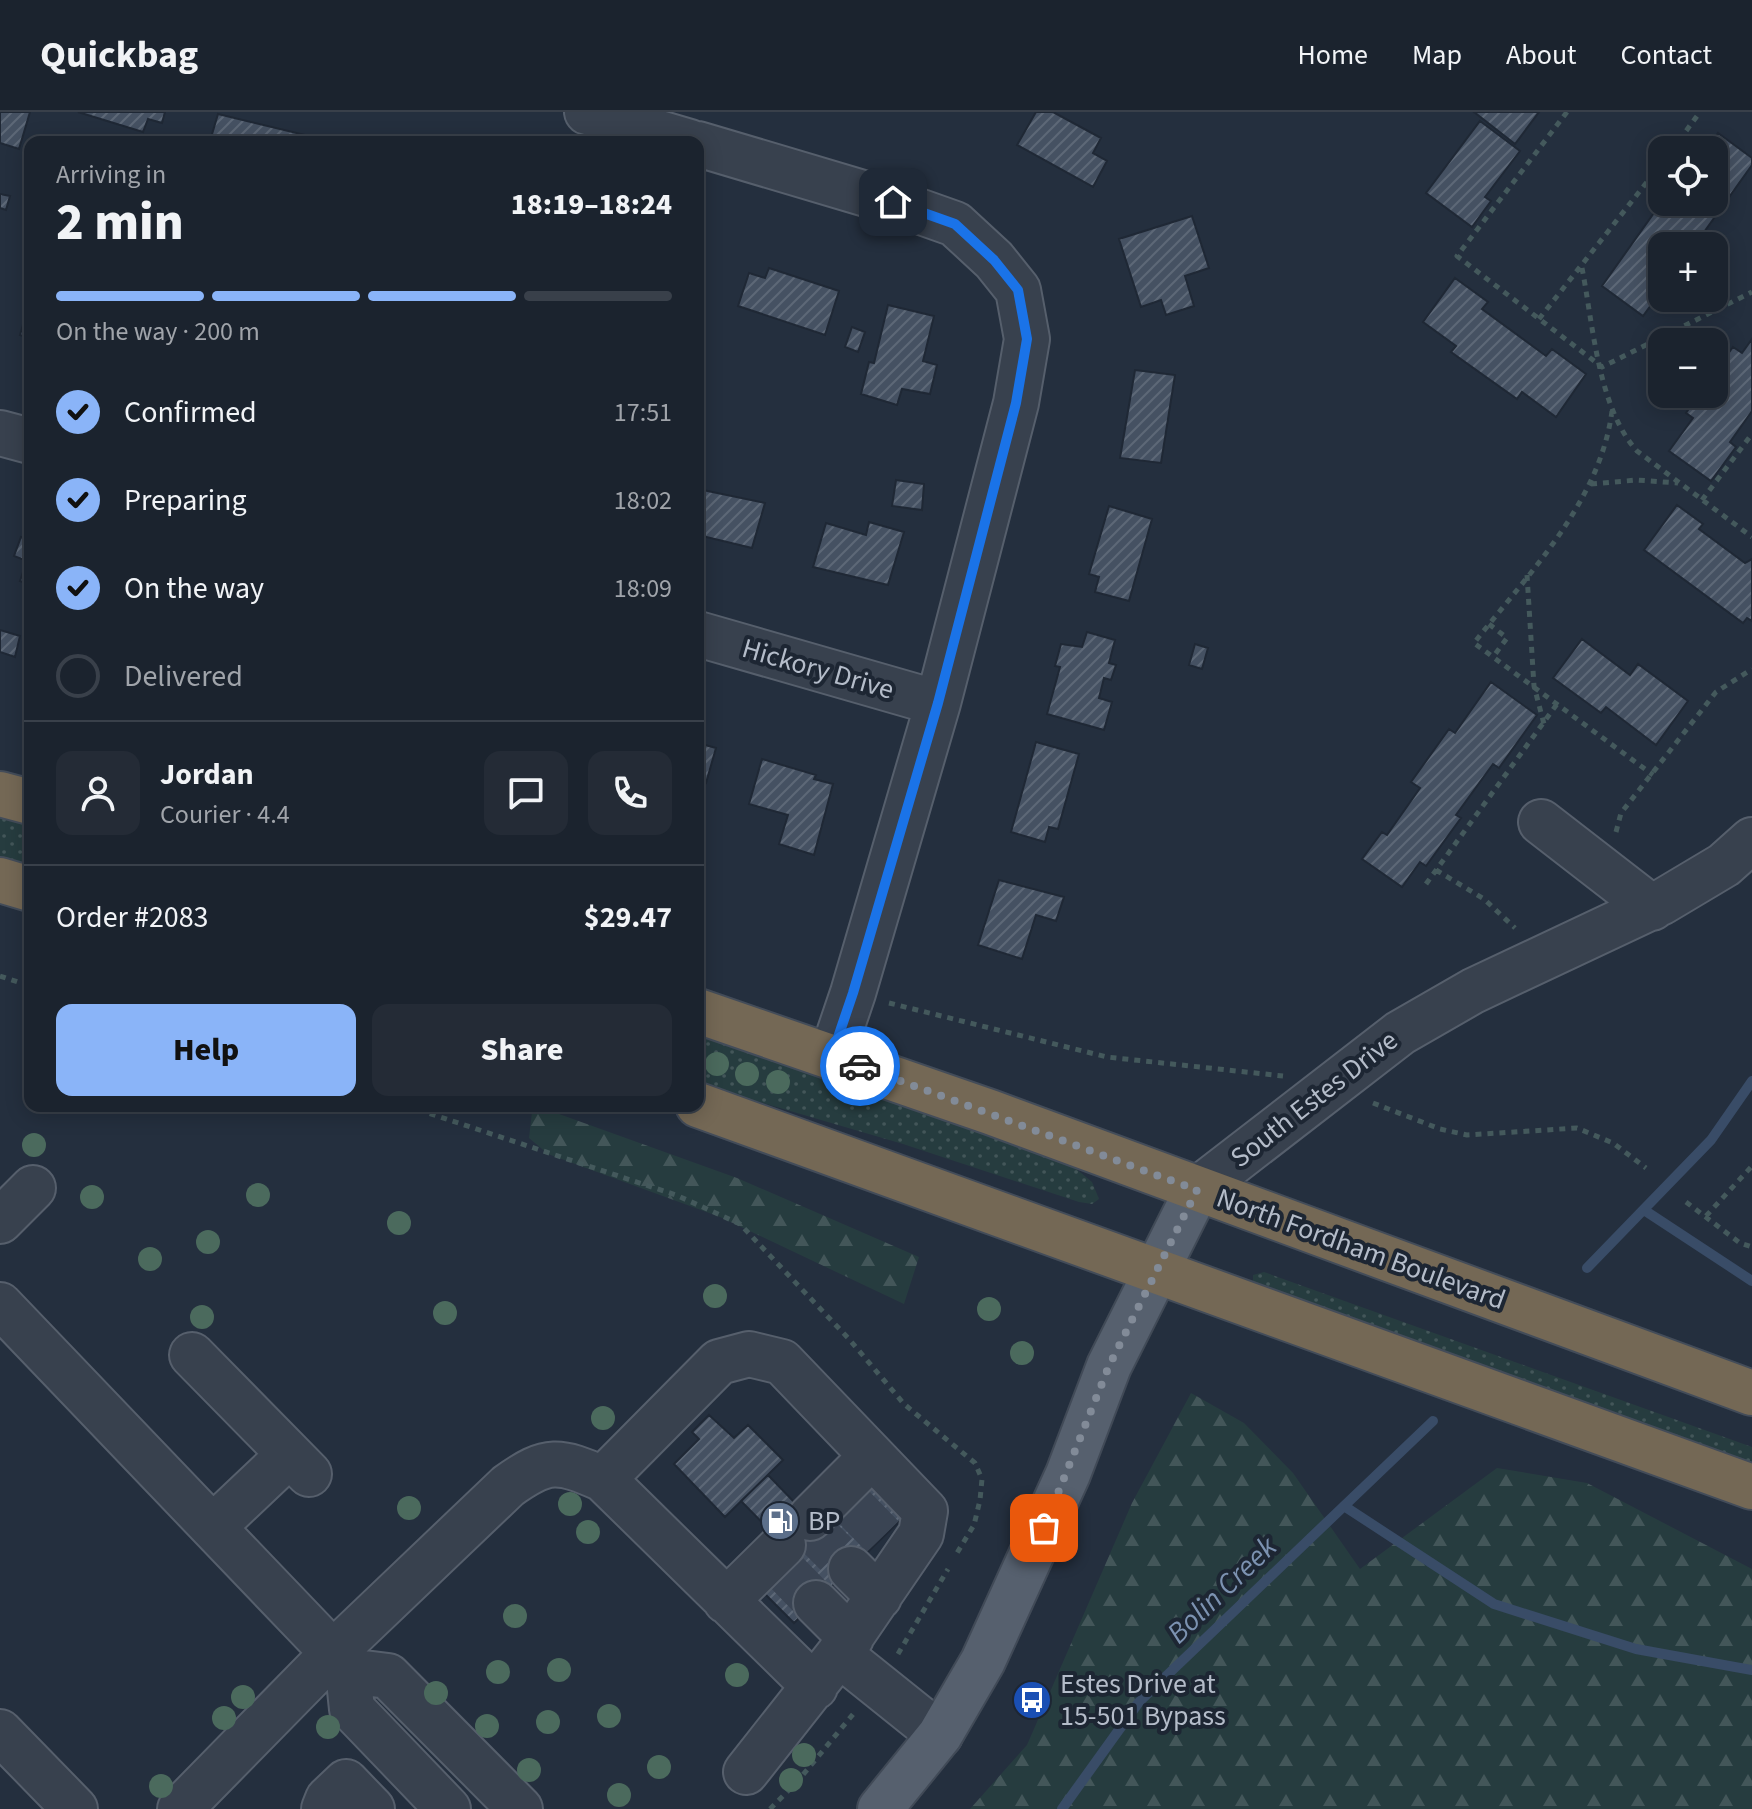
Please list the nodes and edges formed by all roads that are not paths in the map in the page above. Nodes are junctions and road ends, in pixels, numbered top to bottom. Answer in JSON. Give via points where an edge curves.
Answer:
{"nodes":[{"id":1,"x":587,"y":112,"type":"edge"},
{"id":2,"x":669,"y":136,"type":"edge"},
{"id":3,"x":704,"y":146,"type":"edge"},
{"id":4,"x":0,"y":433,"type":"edge"},
{"id":5,"x":24,"y":439,"type":"edge"},
{"id":6,"x":704,"y":636,"type":"edge"},
{"id":7,"x":938,"y":703,"type":"junction"},
{"id":8,"x":0,"y":794,"type":"edge"},
{"id":9,"x":24,"y":800,"type":"edge"},
{"id":10,"x":1541,"y":822,"type":"dead end"},
{"id":11,"x":1752,"y":840,"type":"edge"},
{"id":12,"x":0,"y":880,"type":"edge"},
{"id":13,"x":24,"y":887,"type":"edge"},
{"id":14,"x":1652,"y":908,"type":"junction"},
{"id":15,"x":704,"y":1013,"type":"edge"},
{"id":16,"x":832,"y":1055,"type":"junction"},
{"id":17,"x":704,"y":1107,"type":"edge"},
{"id":18,"x":33,"y":1188,"type":"dead end"},
{"id":19,"x":1197,"y":1190,"type":"junction"},
{"id":20,"x":0,"y":1221,"type":"edge"},
{"id":21,"x":1154,"y":1270,"type":"junction"},
{"id":22,"x":0,"y":1305,"type":"edge"},
{"id":23,"x":192,"y":1355,"type":"dead end"},
{"id":24,"x":1752,"y":1393,"type":"edge"},
{"id":25,"x":872,"y":1456,"type":"junction"},
{"id":26,"x":603,"y":1479,"type":"junction"},
{"id":27,"x":1752,"y":1487,"type":"edge"},
{"id":28,"x":213,"y":1527,"type":"junction"},
{"id":29,"x":726,"y":1601,"type":"junction"},
{"id":30,"x":816,"y":1603,"type":"tunnel mouth"},
{"id":31,"x":835,"y":1660,"type":"junction"},
{"id":32,"x":341,"y":1662,"type":"junction"},
{"id":33,"x":0,"y":1732,"type":"edge"},
{"id":34,"x":940,"y":1735,"type":"junction"},
{"id":35,"x":746,"y":1772,"type":"dead end"},
{"id":36,"x":189,"y":1806,"type":"edge"},
{"id":37,"x":318,"y":1806,"type":"edge"},
{"id":38,"x":75,"y":1809,"type":"edge"},
{"id":39,"x":372,"y":1809,"type":"edge"},
{"id":40,"x":448,"y":1809,"type":"edge"},
{"id":41,"x":520,"y":1809,"type":"edge"},
{"id":42,"x":880,"y":1809,"type":"edge"}],
"edges":[{"from":1,"to":2,"type":"street"},
{"from":3,"to":7,"type":"street","via":[[955,224],[1018,290],[1027,339],[1016,403]]},
{"from":4,"to":5,"type":"street"},
{"from":6,"to":7,"type":"street","name":"Hickory Drive"},
{"from":7,"to":16,"type":"street"},
{"from":8,"to":9,"type":"highway"},
{"from":10,"to":14,"type":"street"},
{"from":11,"to":14,"type":"street","name":"South Estes Drive","via":[[1724,865]]},
{"from":12,"to":13,"type":"highway"},
{"from":14,"to":19,"type":"street","name":"South Estes Drive","via":[[1400,1033]]},
{"from":15,"to":16,"type":"highway","name":"North Fordham Boulevard"},
{"from":16,"to":19,"type":"highway","name":"North Fordham Boulevard"},
{"from":17,"to":21,"type":"highway"},
{"from":18,"to":20,"type":"street"},
{"from":19,"to":21,"type":"main road","name":"South Estes Drive"},
{"from":19,"to":24,"type":"highway","name":"North Fordham Boulevard"},
{"from":21,"to":27,"type":"highway"},
{"from":21,"to":34,"type":"main road","name":"South Estes Drive","via":[[1002,1618]]},
{"from":22,"to":28,"type":"street"},
{"from":23,"to":28,"type":"street","via":[[299,1464]]},
{"from":25,"to":26,"type":"street","via":[[782,1362],[749,1354],[719,1362]]},
{"from":25,"to":29,"type":"street","via":[[806,1531]]},
{"from":25,"to":31,"type":"street","via":[[925,1511],[921,1534],[894,1548],[865,1583]]},
{"from":26,"to":29,"type":"street"},
{"from":26,"to":32,"type":"street","via":[[563,1462],[534,1467],[508,1486]]},
{"from":28,"to":32,"type":"street"},
{"from":29,"to":31,"type":"street"},
{"from":30,"to":31,"type":"street"},
{"from":31,"to":34,"type":"street"},
{"from":31,"to":35,"type":"street"},
{"from":32,"to":36,"type":"street"},
{"from":32,"to":40,"type":"street","via":[[352,1709]]},
{"from":32,"to":41,"type":"street","via":[[388,1676]]},
{"from":33,"to":38,"type":"street"},
{"from":34,"to":42,"type":"main road","name":"South Estes Drive"},
{"from":37,"to":39,"type":"street","via":[[346,1782]]}]}
